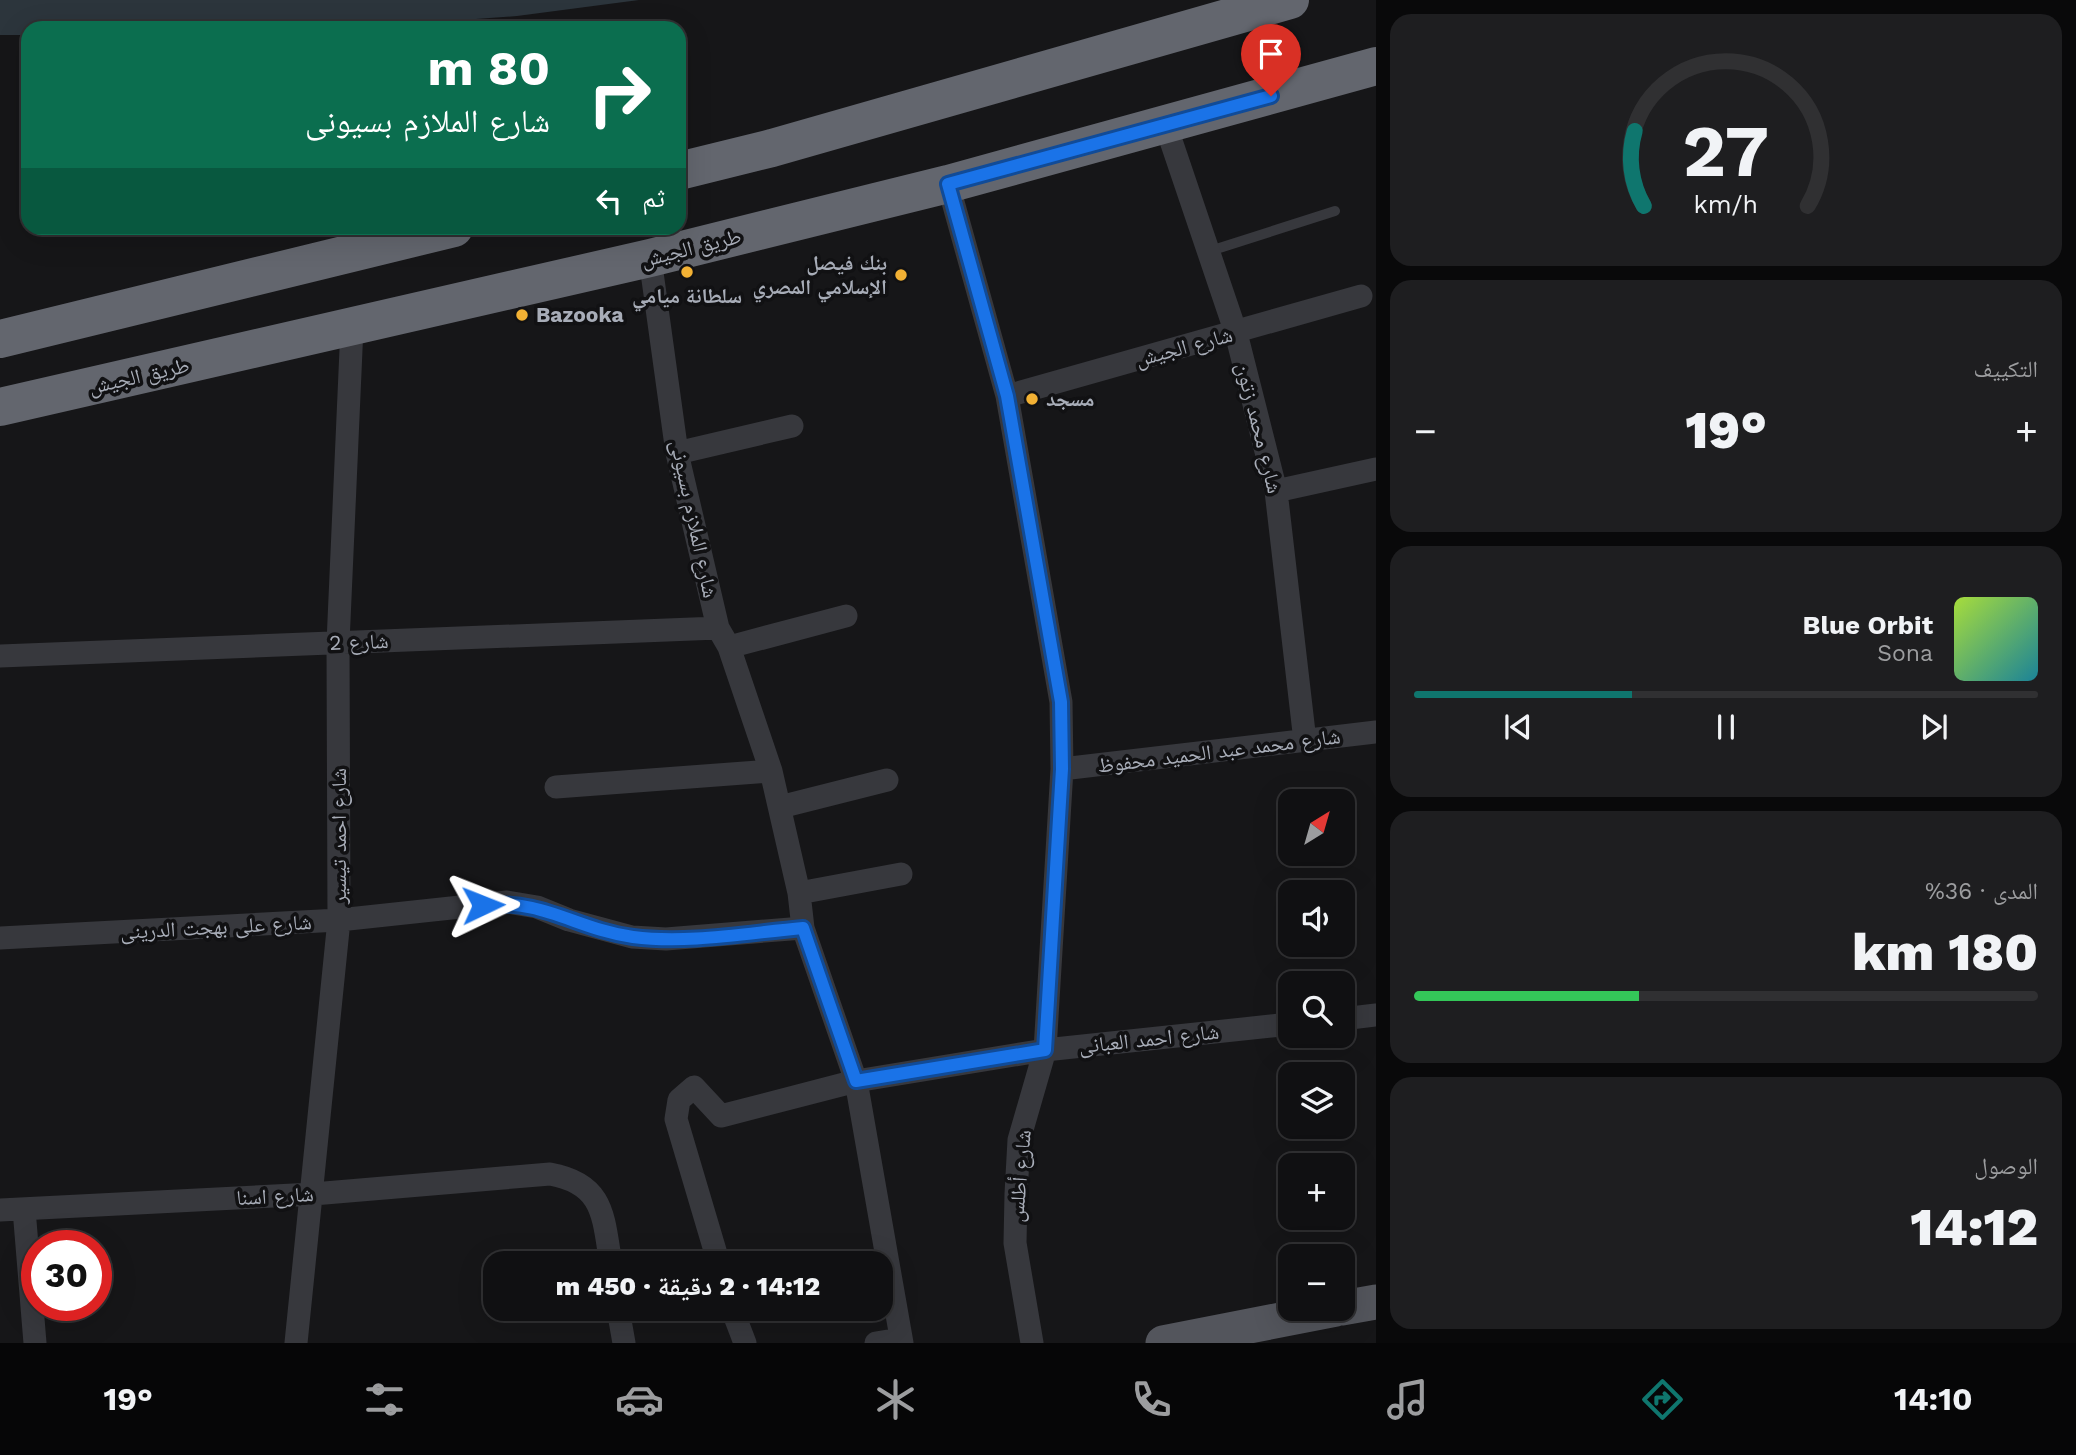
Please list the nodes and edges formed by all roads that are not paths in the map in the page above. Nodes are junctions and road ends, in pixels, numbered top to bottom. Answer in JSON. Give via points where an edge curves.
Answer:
{"nodes":[{"id":1,"x":1290,"y":0,"type":"edge"},
{"id":2,"x":1376,"y":66,"type":"edge"},
{"id":3,"x":1166,"y":126,"type":"junction"},
{"id":4,"x":686,"y":169,"type":"edge"},
{"id":5,"x":948,"y":184,"type":"junction"},
{"id":6,"x":1335,"y":211,"type":"dead end"},
{"id":7,"x":424,"y":235,"type":"edge"},
{"id":8,"x":1210,"y":250,"type":"junction"},
{"id":9,"x":650,"y":258,"type":"junction"},
{"id":10,"x":1361,"y":296,"type":"dead end"},
{"id":11,"x":352,"y":327,"type":"junction"},
{"id":12,"x":1236,"y":333,"type":"junction"},
{"id":13,"x":0,"y":339,"type":"edge"},
{"id":14,"x":1007,"y":396,"type":"junction"},
{"id":15,"x":0,"y":407,"type":"edge"},
{"id":16,"x":792,"y":426,"type":"dead end"},
{"id":17,"x":677,"y":453,"type":"junction"},
{"id":18,"x":1376,"y":469,"type":"edge"},
{"id":19,"x":1276,"y":491,"type":"junction"},
{"id":20,"x":846,"y":616,"type":"dead end"},
{"id":21,"x":724,"y":638,"type":"junction"},
{"id":22,"x":338,"y":643,"type":"junction"},
{"id":23,"x":0,"y":656,"type":"edge"},
{"id":24,"x":1376,"y":732,"type":"edge"},
{"id":25,"x":1305,"y":741,"type":"junction"},
{"id":26,"x":1062,"y":769,"type":"junction"},
{"id":27,"x":771,"y":771,"type":"junction"},
{"id":28,"x":887,"y":780,"type":"dead end"},
{"id":29,"x":556,"y":787,"type":"dead end"},
{"id":30,"x":780,"y":807,"type":"junction"},
{"id":31,"x":901,"y":874,"type":"dead end"},
{"id":32,"x":799,"y":893,"type":"junction"},
{"id":33,"x":340,"y":920,"type":"junction"},
{"id":34,"x":803,"y":928,"type":"junction"},
{"id":35,"x":0,"y":938,"type":"edge"},
{"id":36,"x":1376,"y":1015,"type":"edge"},
{"id":37,"x":1355,"y":1017,"type":"edge"},
{"id":38,"x":1278,"y":1025,"type":"edge"},
{"id":39,"x":1045,"y":1050,"type":"junction"},
{"id":40,"x":856,"y":1081,"type":"junction"},
{"id":41,"x":313,"y":1194,"type":"junction"},
{"id":42,"x":24,"y":1209,"type":"junction"},
{"id":43,"x":0,"y":1210,"type":"edge"},
{"id":44,"x":609,"y":1251,"type":"edge"},
{"id":45,"x":715,"y":1251,"type":"edge"},
{"id":46,"x":1376,"y":1302,"type":"edge"},
{"id":47,"x":1355,"y":1306,"type":"edge"},
{"id":48,"x":1278,"y":1320,"type":"edge"},
{"id":49,"x":620,"y":1321,"type":"edge"},
{"id":50,"x":737,"y":1321,"type":"edge"},
{"id":51,"x":901,"y":1341,"type":"edge"},
{"id":52,"x":35,"y":1343,"type":"edge"},
{"id":53,"x":296,"y":1343,"type":"edge"},
{"id":54,"x":624,"y":1343,"type":"edge"},
{"id":55,"x":745,"y":1343,"type":"edge"},
{"id":56,"x":876,"y":1343,"type":"edge"},
{"id":57,"x":1032,"y":1343,"type":"edge"},
{"id":58,"x":1164,"y":1343,"type":"edge"}],
"edges":[{"from":1,"to":4,"type":"highway"},
{"from":2,"to":3,"type":"highway","name":"طريق الجيش"},
{"from":3,"to":5,"type":"highway","name":"طريق الجيش"},
{"from":3,"to":8,"type":"street","name":"شارع محمد زتون"},
{"from":5,"to":9,"type":"highway","name":"طريق الجيش"},
{"from":5,"to":14,"type":"street","name":"شارع أطلس"},
{"from":6,"to":8,"type":"lane"},
{"from":7,"to":13,"type":"highway"},
{"from":8,"to":12,"type":"street","name":"شارع محمد زتون"},
{"from":9,"to":11,"type":"highway","name":"طريق الجيش"},
{"from":9,"to":17,"type":"street","name":"شارع الملازم بسيونى"},
{"from":10,"to":12,"type":"street","name":"شارع الجيش"},
{"from":11,"to":15,"type":"highway","name":"طريق الجيش"},
{"from":11,"to":22,"type":"street","name":"شارع احمد تيسير"},
{"from":12,"to":14,"type":"street","name":"شارع الجيش"},
{"from":12,"to":19,"type":"street","name":"شارع محمد زتون"},
{"from":14,"to":26,"type":"street","name":"شارع أطلس","via":[[1061,702]]},
{"from":16,"to":17,"type":"street"},
{"from":17,"to":21,"type":"street","name":"شارع الملازم بسيونى"},
{"from":18,"to":19,"type":"street"},
{"from":19,"to":25,"type":"street","name":"شارع محمد زتون"},
{"from":20,"to":21,"type":"street","name":"شارع 2"},
{"from":21,"to":22,"type":"street","name":"شارع 2"},
{"from":21,"to":27,"type":"street","name":"شارع الملازم بسيونى"},
{"from":22,"to":23,"type":"street","name":"شارع 2"},
{"from":22,"to":33,"type":"street","name":"شارع احمد تيسير"},
{"from":24,"to":25,"type":"street","name":"شارع محمد عبد الحميد محفوظ"},
{"from":25,"to":26,"type":"street","name":"شارع محمد عبد الحميد محفوظ"},
{"from":26,"to":39,"type":"street","name":"شارع أطلس"},
{"from":27,"to":29,"type":"street"},
{"from":27,"to":30,"type":"street","name":"شارع الملازم بسيونى"},
{"from":28,"to":30,"type":"street"},
{"from":30,"to":32,"type":"street","name":"شارع الملازم بسيونى"},
{"from":31,"to":32,"type":"street"},
{"from":32,"to":34,"type":"street","name":"شارع الملازم بسيونى"},
{"from":33,"to":34,"type":"street","name":"شارع على بهجت الدرينى","via":[[507,902],[537,906],[632,937],[666,939]]},
{"from":33,"to":35,"type":"street","name":"شارع على بهجت الدرينى"},
{"from":33,"to":41,"type":"street","name":"شارع احمد تيسير"},
{"from":34,"to":40,"type":"street","name":"شارع الملازم بسيونى"},
{"from":36,"to":37,"type":"street"},
{"from":38,"to":39,"type":"street","name":"شارع احمد العبانى"},
{"from":39,"to":40,"type":"street","name":"شارع احمد العبانى"},
{"from":39,"to":57,"type":"street","name":"شارع أطلس","via":[[1019,1140],[1016,1194],[1015,1242]]},
{"from":40,"to":45,"type":"street","name":"شارع احمد العبانى","via":[[721,1116],[694,1087],[678,1100],[676,1119]]},
{"from":40,"to":51,"type":"street","name":"شارع الملازم بسيونى"},
{"from":41,"to":42,"type":"street","name":"شارع اسنا"},
{"from":41,"to":44,"type":"street","name":"شارع اسنا","via":[[550,1174],[574,1178],[592,1194],[602,1212]]},
{"from":41,"to":53,"type":"street","name":"شارع احمد تيسير"},
{"from":42,"to":43,"type":"street","name":"شارع اسنا"},
{"from":42,"to":52,"type":"street"},
{"from":46,"to":47,"type":"main road"},
{"from":48,"to":58,"type":"main road"},
{"from":49,"to":54,"type":"street"},
{"from":50,"to":55,"type":"street"},
{"from":51,"to":56,"type":"street"}]}
